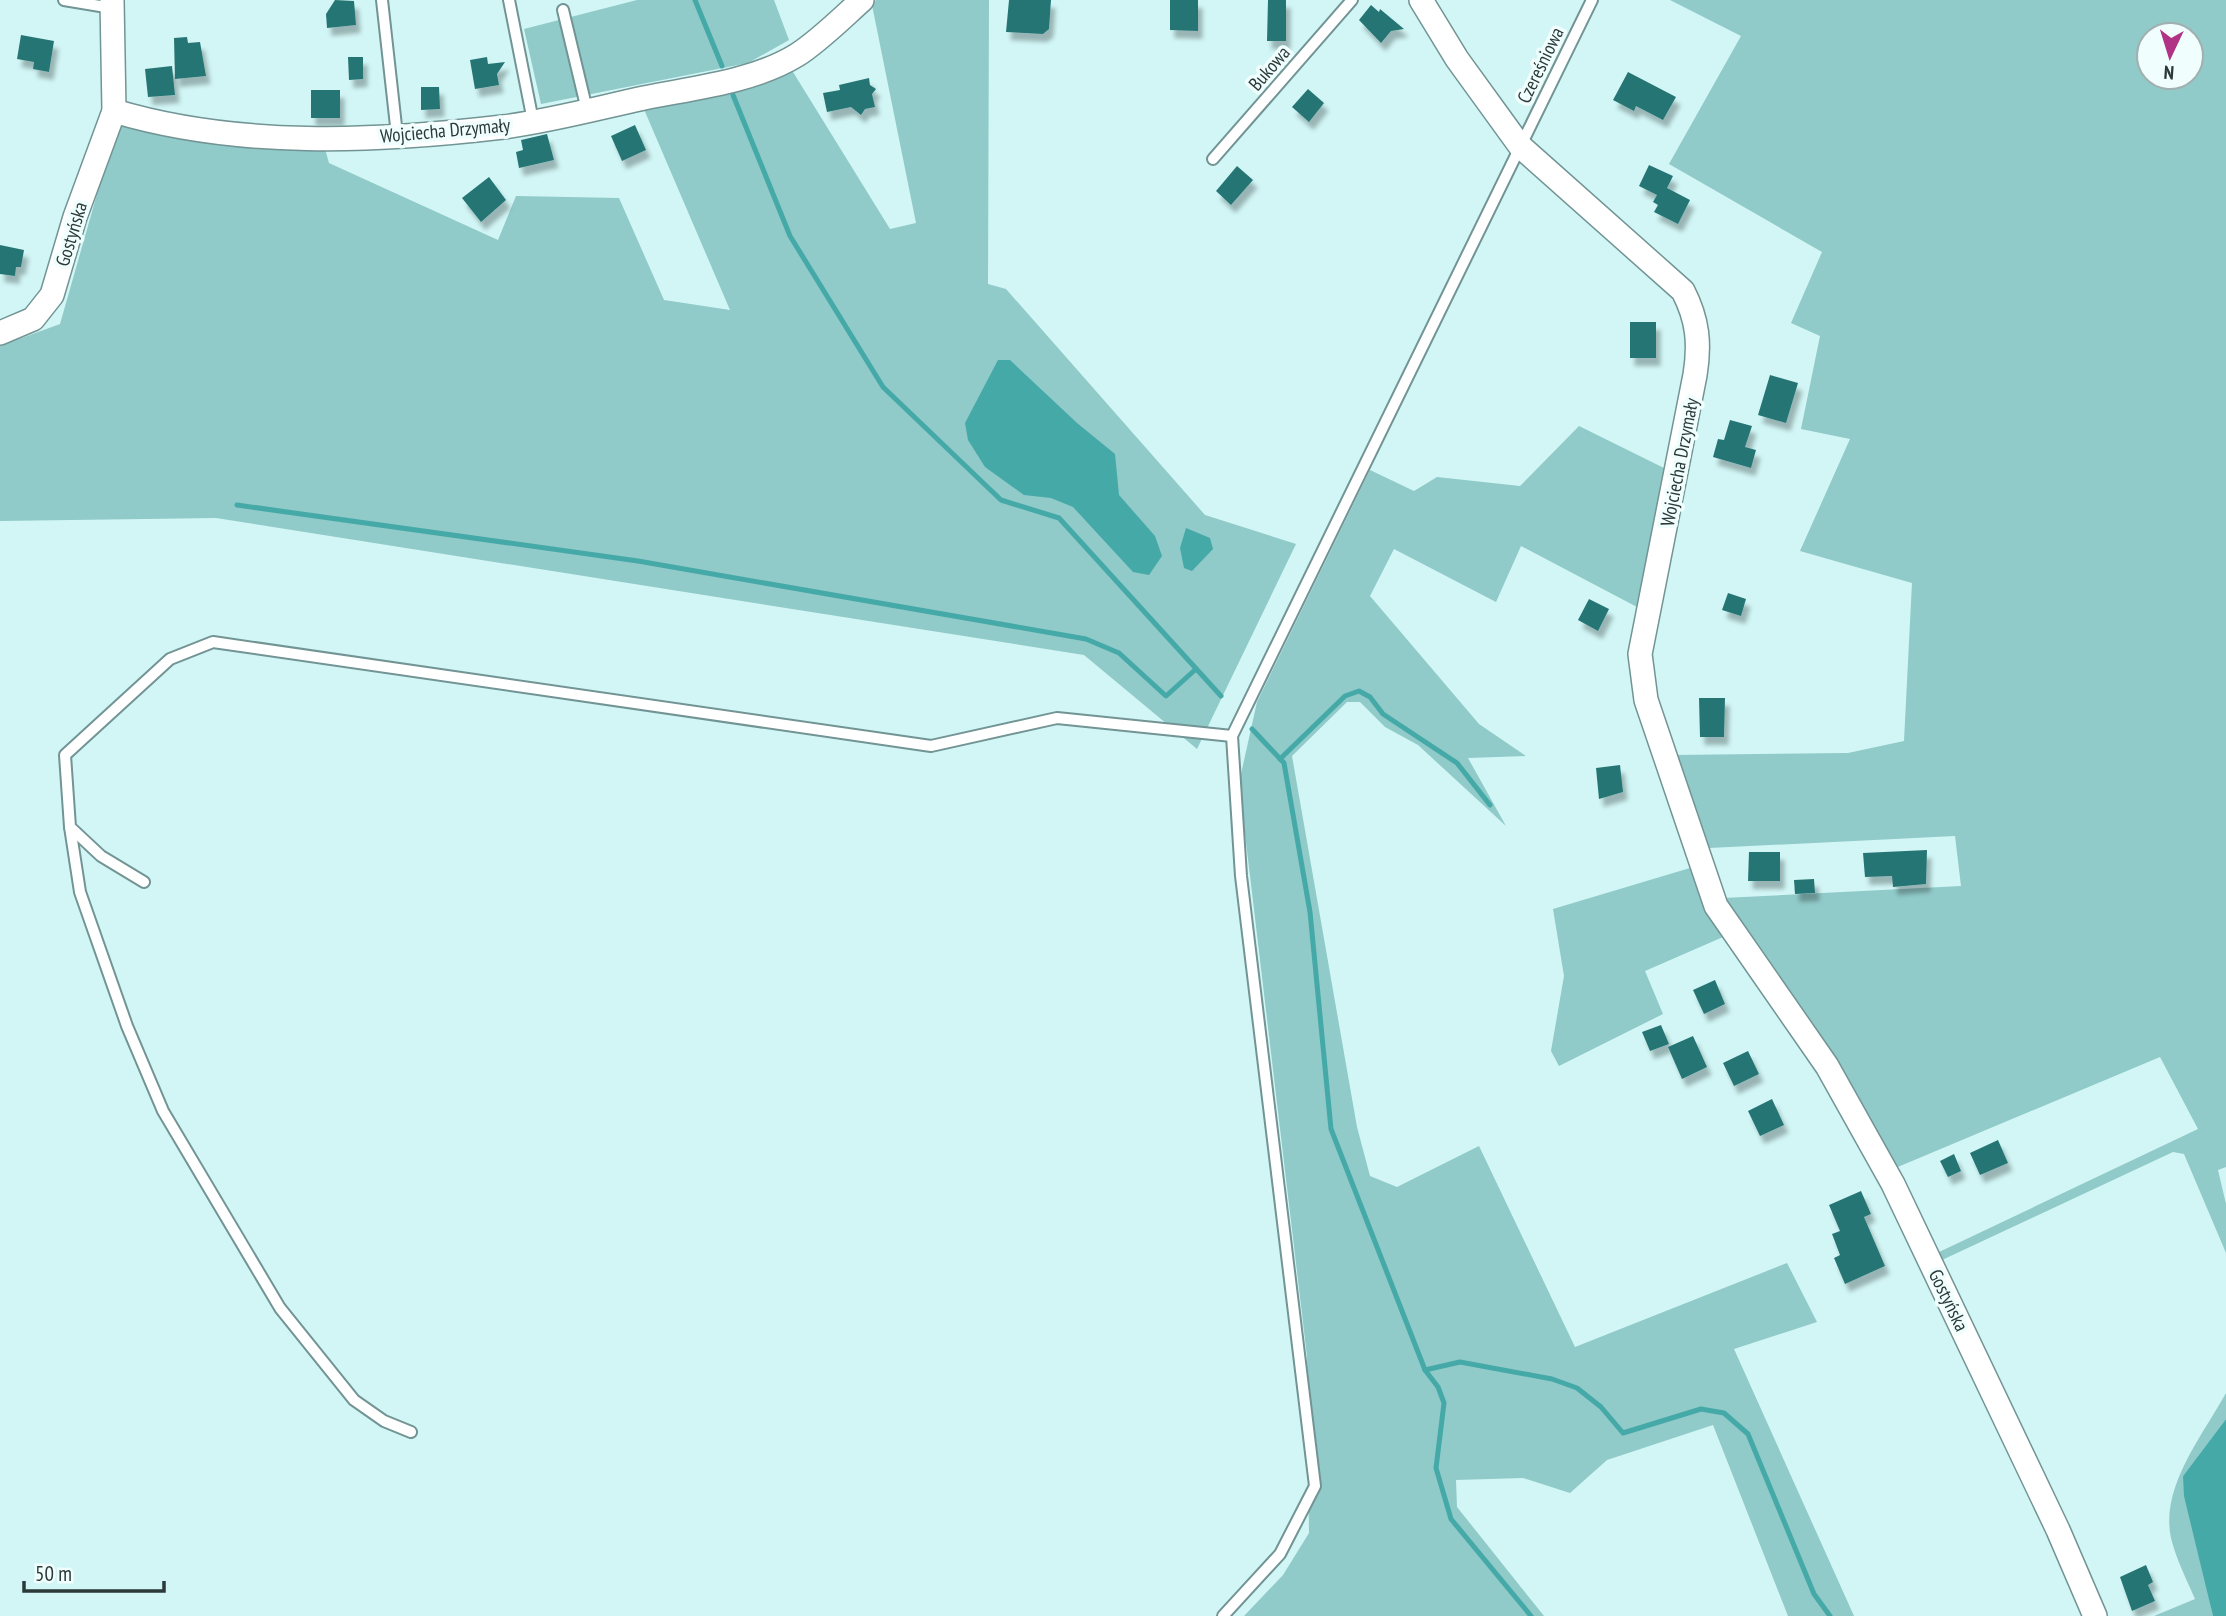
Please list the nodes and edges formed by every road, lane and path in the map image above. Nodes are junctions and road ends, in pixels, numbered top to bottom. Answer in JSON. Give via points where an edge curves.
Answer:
{"nodes":[{"id":1,"x":64,"y":0,"type":"edge"},
{"id":2,"x":382,"y":0,"type":"edge"},
{"id":3,"x":509,"y":0,"type":"edge"},
{"id":4,"x":862,"y":0,"type":"edge"},
{"id":5,"x":1352,"y":0,"type":"edge"},
{"id":6,"x":1421,"y":0,"type":"edge"},
{"id":7,"x":1592,"y":0,"type":"edge"},
{"id":8,"x":112,"y":4,"type":"edge"},
{"id":9,"x":563,"y":10,"type":"dead end"},
{"id":10,"x":587,"y":110,"type":"junction"},
{"id":11,"x":114,"y":111,"type":"junction"},
{"id":12,"x":533,"y":121,"type":"junction"},
{"id":13,"x":397,"y":135,"type":"junction"},
{"id":14,"x":1520,"y":146,"type":"junction"},
{"id":15,"x":1213,"y":159,"type":"dead end"},
{"id":16,"x":0,"y":333,"type":"edge"},
{"id":17,"x":1232,"y":736,"type":"junction"},
{"id":18,"x":70,"y":827,"type":"junction"},
{"id":19,"x":144,"y":882,"type":"dead end"},
{"id":20,"x":1779,"y":996,"type":"joint"},
{"id":21,"x":411,"y":1432,"type":"dead end"},
{"id":22,"x":1223,"y":1616,"type":"edge"},
{"id":23,"x":2095,"y":1616,"type":"edge"}],
"edges":[{"from":1,"to":8,"type":"lane"},
{"from":2,"to":13,"type":"lane"},
{"from":3,"to":12,"type":"lane"},
{"from":4,"to":10,"type":"street","name":"Wojciecha Drzymały","via":[[797,55],[767,68]]},
{"from":5,"to":15,"type":"lane","name":"Bukowa"},
{"from":6,"to":14,"type":"street","name":"Wojciecha Drzymały"},
{"from":7,"to":14,"type":"lane","name":"Czereśniowa"},
{"from":8,"to":11,"type":"street"},
{"from":9,"to":10,"type":"lane"},
{"from":10,"to":12,"type":"street","name":"Wojciecha Drzymały"},
{"from":11,"to":13,"type":"street","name":"Wojciecha Drzymały","via":[[233,135]]},
{"from":11,"to":16,"type":"street","name":"Gostyńska","via":[[52,295],[33,319]]},
{"from":12,"to":13,"type":"street","name":"Wojciecha Drzymały"},
{"from":14,"to":17,"type":"lane","name":"Czereśniowa"},
{"from":14,"to":20,"type":"street","name":"Wojciecha Drzymały","via":[[1683,291],[1693,312],[1699,353],[1640,654],[1641,679],[1716,906]]},
{"from":17,"to":18,"type":"lane","via":[[1057,718],[931,746],[213,642],[170,659],[65,755]]},
{"from":17,"to":22,"type":"lane","via":[[1241,876],[1315,1486],[1280,1554]]},
{"from":18,"to":19,"type":"lane","via":[[101,856]]},
{"from":18,"to":21,"type":"lane","via":[[80,892],[127,1026],[163,1111],[280,1308],[354,1400],[384,1421]]},
{"from":20,"to":23,"type":"street","name":"Gostyńska","via":[[1827,1066],[1893,1184]]}]}
